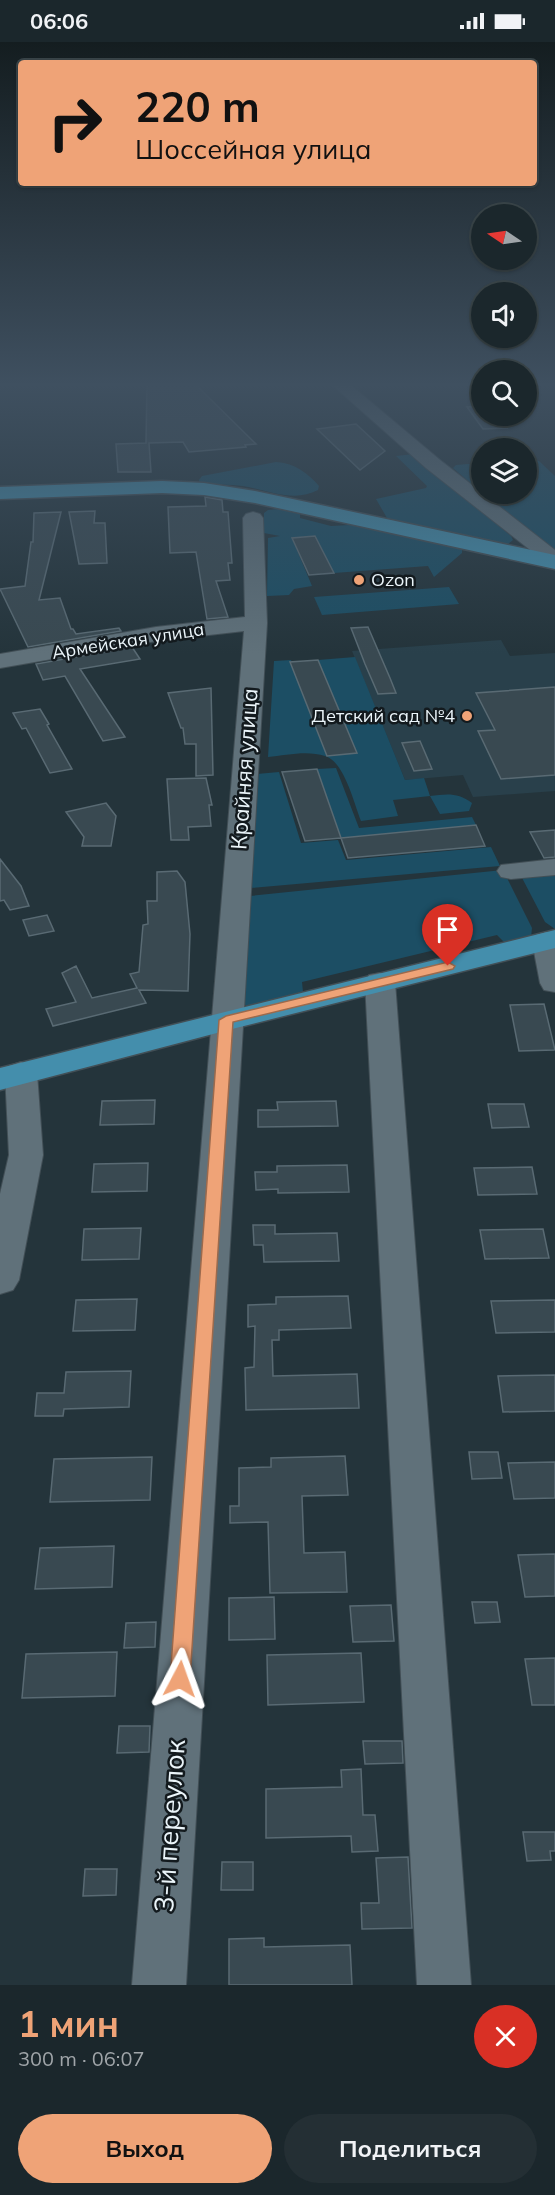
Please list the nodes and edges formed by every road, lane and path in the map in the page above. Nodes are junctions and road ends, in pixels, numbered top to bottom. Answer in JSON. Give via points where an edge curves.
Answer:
{"nodes":[{"id":1,"x":444,"y":473,"type":"edge"},
{"id":2,"x":0,"y":493,"type":"edge"},
{"id":3,"x":253,"y":518,"type":"dead end"},
{"id":4,"x":555,"y":561,"type":"edge"},
{"id":5,"x":256,"y":623,"type":"junction"},
{"id":6,"x":0,"y":661,"type":"edge"},
{"id":7,"x":555,"y":867,"type":"edge"},
{"id":8,"x":511,"y":872,"type":"dead end"},
{"id":9,"x":551,"y":940,"type":"edge"},
{"id":10,"x":380,"y":982,"type":"junction"},
{"id":11,"x":555,"y":982,"type":"edge"},
{"id":12,"x":226,"y":1020,"type":"junction"},
{"id":13,"x":10,"y":1076,"type":"edge"},
{"id":14,"x":0,"y":1280,"type":"edge"},
{"id":15,"x":159,"y":1985,"type":"edge"},
{"id":16,"x":444,"y":1985,"type":"edge"}],
"edges":[{"from":1,"to":4,"type":"street"},
{"from":2,"to":4,"type":"main road","via":[[162,487],[215,491]]},
{"from":3,"to":5,"type":"street","name":"Крайняя улица"},
{"from":5,"to":6,"type":"street","name":"Армейская улица","via":[[156,634]]},
{"from":5,"to":12,"type":"street","name":"Крайняя улица"},
{"from":7,"to":8,"type":"street"},
{"from":9,"to":10,"type":"main road"},
{"from":9,"to":11,"type":"street"},
{"from":10,"to":12,"type":"main road"},
{"from":10,"to":16,"type":"street"},
{"from":12,"to":13,"type":"main road"},
{"from":12,"to":15,"type":"street","name":"3-й переулок"},
{"from":13,"to":14,"type":"street","via":[[26,1155]]}]}
